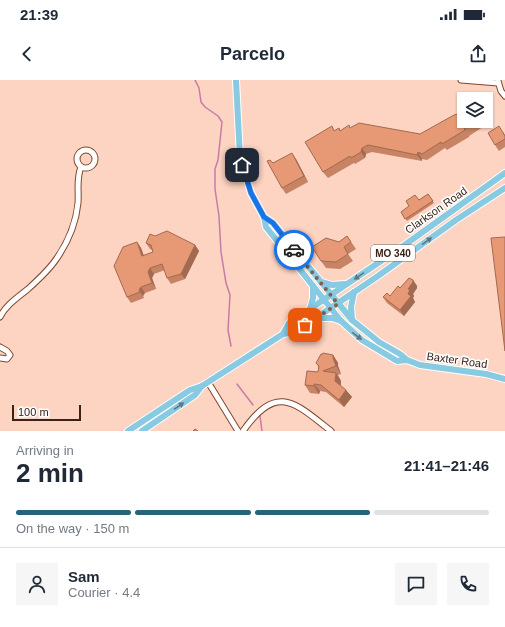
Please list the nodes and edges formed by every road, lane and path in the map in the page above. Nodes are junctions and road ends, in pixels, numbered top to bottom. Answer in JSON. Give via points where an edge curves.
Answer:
{"nodes":[{"id":1,"x":236,"y":80,"type":"edge"},
{"id":2,"x":461,"y":80,"type":"edge"},
{"id":3,"x":498,"y":82,"type":"edge"},
{"id":4,"x":505,"y":96,"type":"edge"},
{"id":5,"x":81,"y":167,"type":"dead end"},
{"id":6,"x":505,"y":173,"type":"edge"},
{"id":7,"x":505,"y":188,"type":"edge"},
{"id":8,"x":264,"y":217,"type":"junction"},
{"id":9,"x":321,"y":282,"type":"junction"},
{"id":10,"x":346,"y":284,"type":"junction"},
{"id":11,"x":313,"y":286,"type":"junction"},
{"id":12,"x":354,"y":292,"type":"junction"},
{"id":13,"x":331,"y":295,"type":"junction"},
{"id":14,"x":324,"y":299,"type":"junction"},
{"id":15,"x":338,"y":304,"type":"junction"},
{"id":16,"x":331,"y":308,"type":"junction"},
{"id":17,"x":310,"y":309,"type":"junction"},
{"id":18,"x":0,"y":317,"type":"edge"},
{"id":19,"x":316,"y":318,"type":"junction"},
{"id":20,"x":352,"y":320,"type":"junction"},
{"id":21,"x":341,"y":321,"type":"junction"},
{"id":22,"x":283,"y":334,"type":"junction"},
{"id":23,"x":0,"y":347,"type":"edge"},
{"id":24,"x":0,"y":358,"type":"edge"},
{"id":25,"x":407,"y":360,"type":"junction"},
{"id":26,"x":505,"y":379,"type":"edge"},
{"id":27,"x":205,"y":384,"type":"junction"},
{"id":28,"x":158,"y":411,"type":"junction"},
{"id":29,"x":152,"y":424,"type":"junction"},
{"id":30,"x":128,"y":431,"type":"edge"},
{"id":31,"x":142,"y":431,"type":"edge"},
{"id":32,"x":238,"y":431,"type":"edge"},
{"id":33,"x":243,"y":431,"type":"edge"},
{"id":34,"x":332,"y":431,"type":"edge"}],
"edges":[{"from":1,"to":8,"type":"main road","name":"Baxter Road","via":[[240,157],[251,193]]},
{"from":2,"to":3,"type":"street"},
{"from":3,"to":4,"type":"street"},
{"from":5,"to":18,"type":"street","via":[[78,175],[74,224],[57,258],[27,290],[9,304]]},
{"from":6,"to":10,"type":"main road","name":"Clarkson Road","number":"MO 340","one_way":true},
{"from":12,"to":7,"type":"main road","name":"Clarkson Road","number":"MO 340","one_way":true},
{"from":8,"to":9,"type":"main road","name":"Baxter Road","via":[[273,223]]},
{"from":8,"to":11,"type":"main road","name":"Baxter Road","via":[[266,227]]},
{"from":9,"to":10,"type":"main road","via":[[332,286]]},
{"from":9,"to":13,"type":"main road","name":"Baxter Road"},
{"from":10,"to":13,"type":"main road","name":"Clarkson Road","number":"MO 340"},
{"from":11,"to":14,"type":"main road","name":"Baxter Road"},
{"from":11,"to":17,"type":"main road"},
{"from":12,"to":15,"type":"main road","name":"Clarkson Road","number":"MO 340"},
{"from":12,"to":20,"type":"main road","via":[[350,307]]},
{"from":13,"to":14,"type":"main road","name":"Clarkson Road","number":"MO 340"},
{"from":13,"to":15,"type":"main road","name":"Baxter Road"},
{"from":14,"to":16,"type":"main road","name":"Baxter Road"},
{"from":14,"to":17,"type":"main road","name":"Clarkson Road","number":"MO 340"},
{"from":15,"to":16,"type":"main road","name":"Clarkson Road","number":"MO 340"},
{"from":15,"to":20,"type":"main road","name":"Baxter Road"},
{"from":16,"to":19,"type":"main road","name":"Clarkson Road","number":"MO 340"},
{"from":16,"to":21,"type":"main road","name":"Baxter Road"},
{"from":17,"to":22,"type":"main road","name":"Clarkson Road","number":"MO 340","via":[[289,323]]},
{"from":19,"to":21,"type":"main road"},
{"from":19,"to":22,"type":"main road","name":"Clarkson Road","number":"MO 340","via":[[295,332]]},
{"from":20,"to":25,"type":"main road","name":"Baxter Road"},
{"from":21,"to":25,"type":"main road","name":"Baxter Road","one_way":true,"via":[[362,340],[397,361]]},
{"from":22,"to":27,"type":"main road","name":"Clarkson Road","number":"MO 340"},
{"from":23,"to":24,"type":"street","via":[[10,355],[7,359]]},
{"from":25,"to":26,"type":"main road","name":"Baxter Road","via":[[420,365]]},
{"from":27,"to":28,"type":"main road","name":"Clarkson Road","number":"MO 340","via":[[190,390]]},
{"from":29,"to":27,"type":"main road","name":"Clarkson Road","number":"MO 340","one_way":true,"via":[[195,395]]},
{"from":27,"to":32,"type":"street"},
{"from":28,"to":29,"type":"main road"},
{"from":28,"to":30,"type":"main road","name":"Clarkson Road","number":"MO 340"},
{"from":29,"to":31,"type":"main road","name":"Clarkson Road","number":"MO 340"},
{"from":33,"to":34,"type":"street","via":[[266,406],[284,402],[304,410]]}]}
